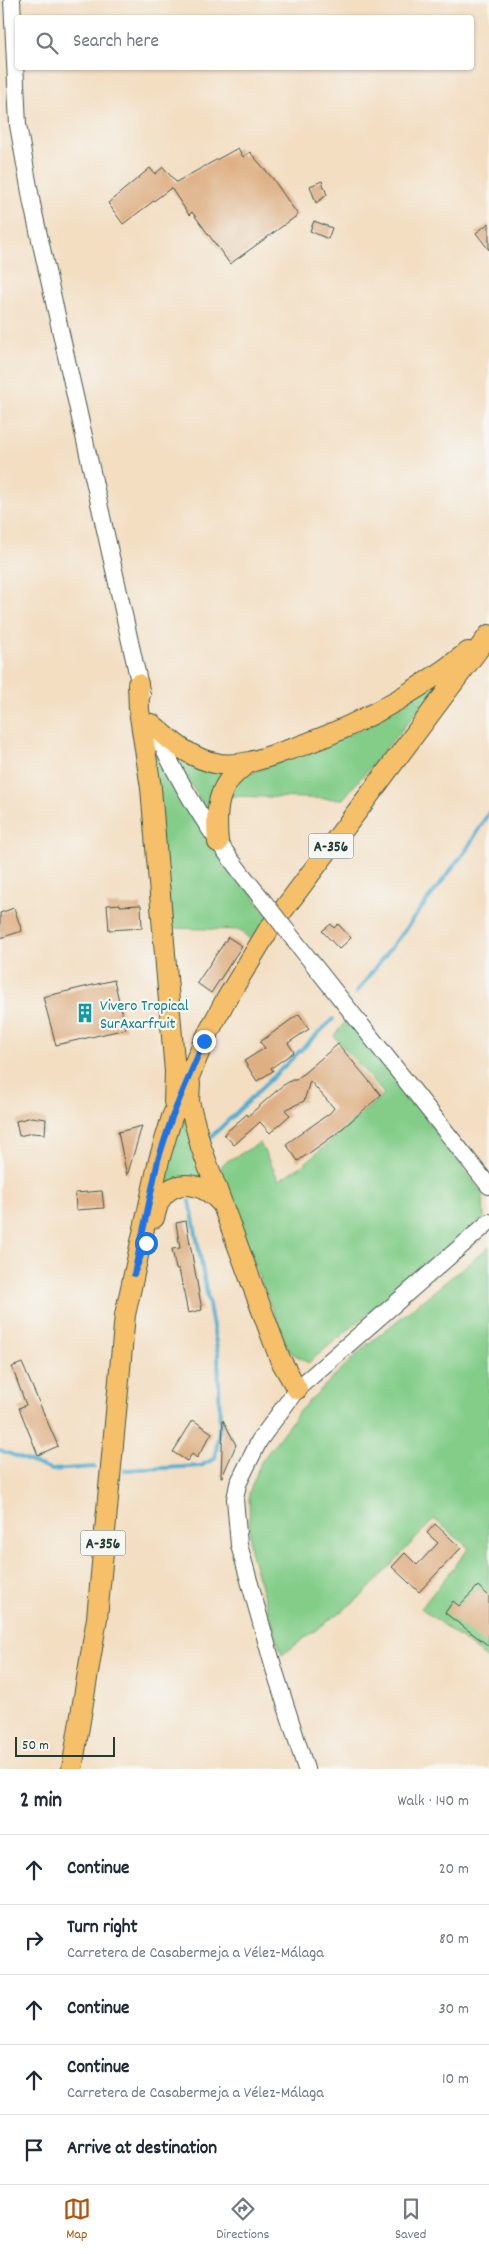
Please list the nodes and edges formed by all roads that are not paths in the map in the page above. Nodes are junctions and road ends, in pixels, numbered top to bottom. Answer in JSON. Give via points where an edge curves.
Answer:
{"nodes":[{"id":1,"x":12,"y":0,"type":"edge"},
{"id":2,"x":15,"y":62,"type":"edge"},
{"id":3,"x":15,"y":70,"type":"edge"},
{"id":4,"x":488,"y":636,"type":"edge"},
{"id":5,"x":138,"y":684,"type":"junction"},
{"id":6,"x":152,"y":724,"type":"junction"},
{"id":7,"x":247,"y":764,"type":"junction"},
{"id":8,"x":218,"y":842,"type":"junction"},
{"id":9,"x":193,"y":1067,"type":"junction"},
{"id":10,"x":172,"y":1117,"type":"junction"},
{"id":11,"x":489,"y":1186,"type":"edge"},
{"id":12,"x":224,"y":1207,"type":"junction"},
{"id":13,"x":489,"y":1222,"type":"edge"},
{"id":14,"x":134,"y":1274,"type":"junction"},
{"id":15,"x":298,"y":1389,"type":"junction"},
{"id":16,"x":72,"y":1769,"type":"edge"},
{"id":17,"x":306,"y":1769,"type":"edge"}],
"edges":[{"from":1,"to":2,"type":"street"},
{"from":3,"to":5,"type":"street","via":[[18,125],[29,187]]},
{"from":4,"to":7,"type":"main road","via":[[408,695],[356,724]]},
{"from":4,"to":9,"type":"main road","number":"A-356","via":[[270,928],[224,1003]]},
{"from":5,"to":6,"type":"street"},
{"from":5,"to":10,"type":"main road","via":[[151,788],[175,1072]]},
{"from":6,"to":7,"type":"main road","via":[[187,752],[203,760]]},
{"from":6,"to":8,"type":"street","via":[[180,784]]},
{"from":7,"to":8,"type":"main road","via":[[228,779],[219,798],[215,818]]},
{"from":8,"to":11,"type":"street","bridge":true},
{"from":9,"to":10,"type":"main road"},
{"from":9,"to":12,"type":"main road","via":[[189,1102],[200,1147]]},
{"from":10,"to":14,"type":"main road","number":"A-356","via":[[158,1160]]},
{"from":12,"to":14,"type":"main road","via":[[204,1188],[187,1184],[163,1195]]},
{"from":12,"to":15,"type":"main road","via":[[280,1359]]},
{"from":13,"to":15,"type":"street"},
{"from":14,"to":16,"type":"main road","number":"A-356","via":[[125,1315],[97,1618]]},
{"from":15,"to":17,"type":"street","via":[[259,1441],[235,1499],[239,1545]]}]}
